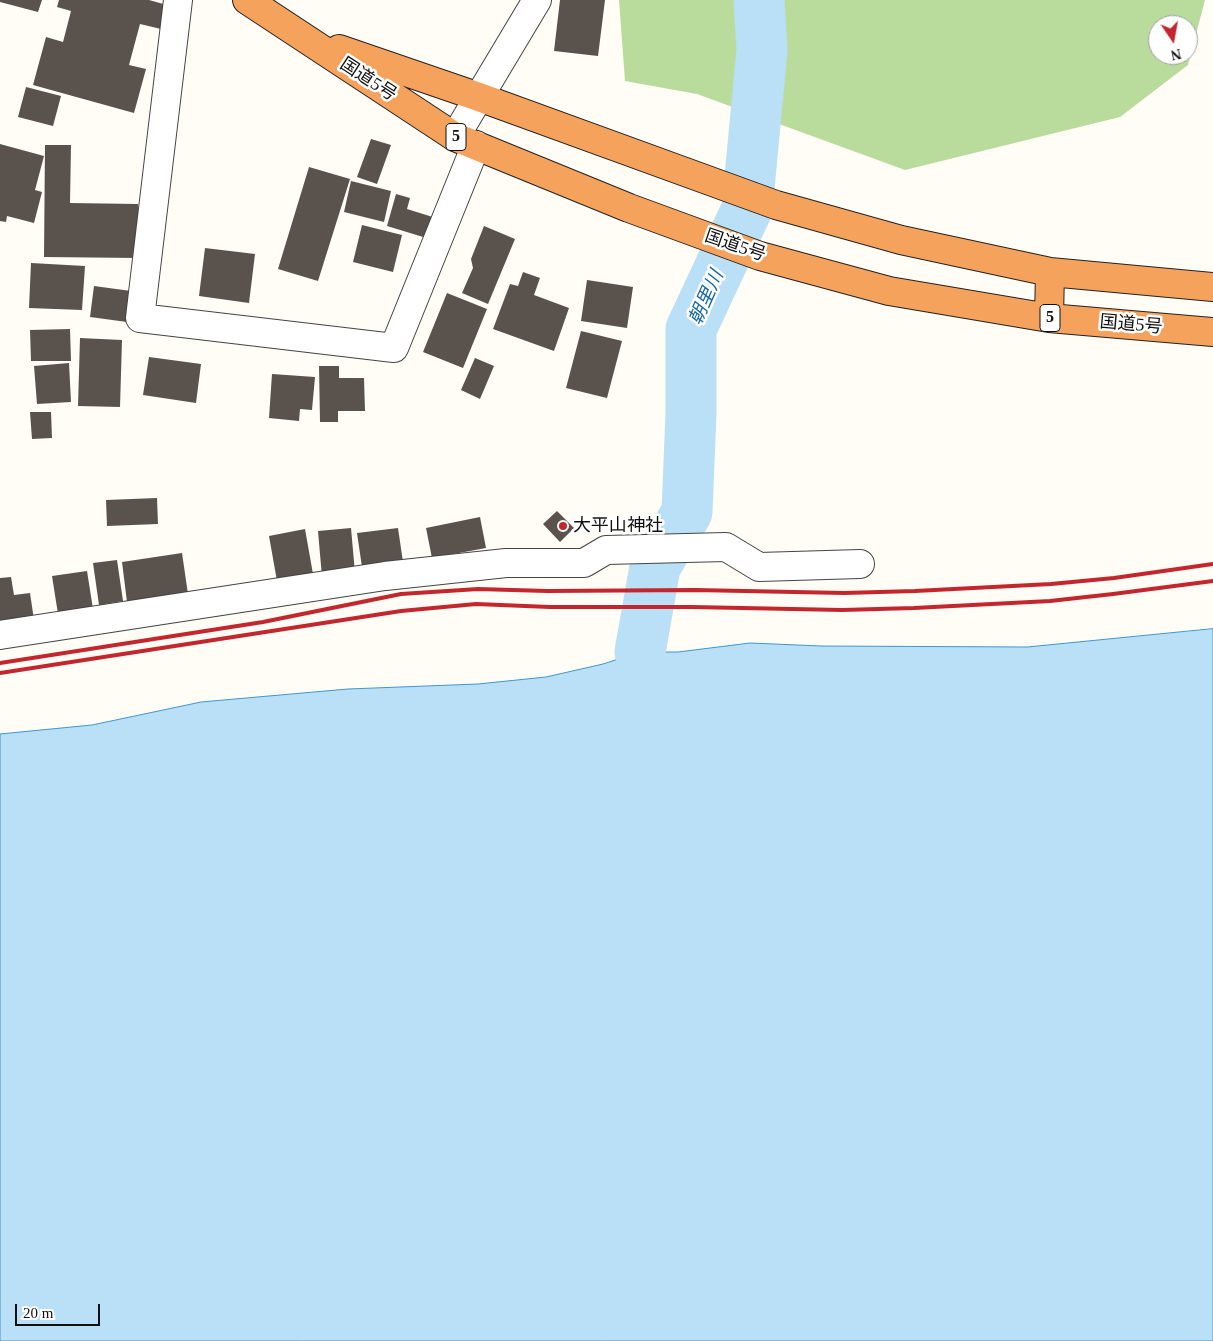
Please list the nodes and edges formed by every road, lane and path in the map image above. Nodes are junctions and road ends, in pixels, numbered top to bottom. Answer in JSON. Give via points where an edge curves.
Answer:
{"nodes":[{"id":1,"x":178,"y":0,"type":"edge"},
{"id":2,"x":247,"y":0,"type":"edge"},
{"id":3,"x":537,"y":0,"type":"edge"},
{"id":4,"x":299,"y":35,"type":"junction"},
{"id":5,"x":479,"y":97,"type":"junction"},
{"id":6,"x":466,"y":141,"type":"junction"},
{"id":7,"x":1050,"y":272,"type":"junction"},
{"id":8,"x":1213,"y":287,"type":"edge"},
{"id":9,"x":1049,"y":318,"type":"junction"},
{"id":10,"x":1213,"y":332,"type":"edge"},
{"id":11,"x":860,"y":564,"type":"dead end"},
{"id":12,"x":0,"y":635,"type":"edge"}],
"edges":[{"from":1,"to":6,"type":"street","via":[[140,318],[394,348]]},
{"from":2,"to":4,"type":"highway","name":"国道5号","number":"5"},
{"from":3,"to":5,"type":"street"},
{"from":4,"to":5,"type":"highway","name":"国道5号","number":"5"},
{"from":4,"to":6,"type":"highway","name":"国道5号","number":"5"},
{"from":5,"to":6,"type":"street"},
{"from":5,"to":7,"type":"highway","name":"国道5号","number":"5","via":[[776,206],[901,240]]},
{"from":6,"to":9,"type":"highway","name":"国道5号","number":"5","via":[[629,208],[760,256],[889,291]]},
{"from":7,"to":8,"type":"highway","name":"国道5号","number":"5"},
{"from":7,"to":9,"type":"highway"},
{"from":9,"to":10,"type":"highway","name":"国道5号","number":"5"},
{"from":11,"to":12,"type":"street","via":[[759,567],[726,547],[606,550],[584,562],[506,563],[385,576]]}]}
